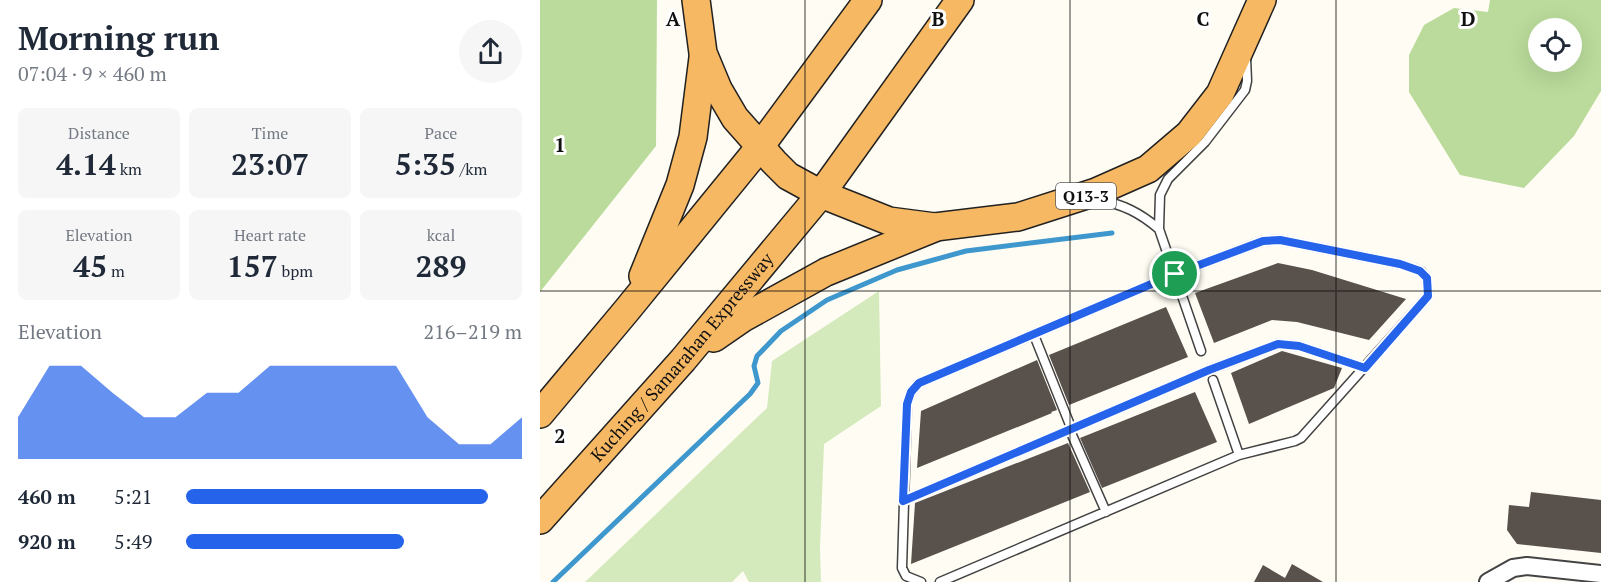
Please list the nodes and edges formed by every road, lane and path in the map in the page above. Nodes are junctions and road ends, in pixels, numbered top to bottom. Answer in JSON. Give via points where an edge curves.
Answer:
{"nodes":[{"id":1,"x":696,"y":0,"type":"edge"},
{"id":2,"x":868,"y":0,"type":"edge"},
{"id":3,"x":960,"y":0,"type":"edge"},
{"id":4,"x":1262,"y":0,"type":"edge"},
{"id":5,"x":1245,"y":43,"type":"junction"},
{"id":6,"x":704,"y":52,"type":"junction"},
{"id":7,"x":759,"y":148,"type":"junction"},
{"id":8,"x":821,"y":194,"type":"junction"},
{"id":9,"x":1081,"y":197,"type":"junction"},
{"id":10,"x":935,"y":228,"type":"junction"},
{"id":11,"x":1159,"y":229,"type":"junction"},
{"id":12,"x":1175,"y":274,"type":"junction"},
{"id":13,"x":627,"y":310,"type":"junction"},
{"id":14,"x":1034,"y":335,"type":"junction"},
{"id":15,"x":1202,"y":351,"type":"dead end"},
{"id":16,"x":683,"y":360,"type":"junction"},
{"id":17,"x":1365,"y":368,"type":"junction"},
{"id":18,"x":1213,"y":380,"type":"dead end"},
{"id":19,"x":540,"y":414,"type":"edge"},
{"id":20,"x":1070,"y":425,"type":"dead end"},
{"id":21,"x":1072,"y":435,"type":"dead end"},
{"id":22,"x":1239,"y":455,"type":"junction"},
{"id":23,"x":903,"y":501,"type":"junction"},
{"id":24,"x":1106,"y":512,"type":"junction"},
{"id":25,"x":540,"y":520,"type":"edge"},
{"id":26,"x":1601,"y":574,"type":"edge"},
{"id":27,"x":921,"y":582,"type":"edge"},
{"id":28,"x":940,"y":582,"type":"edge"},
{"id":29,"x":1488,"y":582,"type":"edge"}],
"edges":[{"from":1,"to":6,"type":"highway","number":"Q13-3"},
{"from":2,"to":7,"type":"highway"},
{"from":3,"to":8,"type":"highway","name":"Kuching / Samarahan Expressway"},
{"from":4,"to":5,"type":"highway","number":"Q13-3"},
{"from":5,"to":9,"type":"highway","number":"Q13-3","via":[[1220,94],[1189,134],[1148,169]]},
{"from":5,"to":11,"type":"lane","via":[[1245,90],[1205,142],[1168,179],[1160,195]]},
{"from":6,"to":7,"type":"highway","number":"Q13-3","via":[[718,89]]},
{"from":6,"to":13,"type":"highway","via":[[693,137],[680,184]]},
{"from":7,"to":8,"type":"highway","number":"Q13-3","via":[[788,176]]},
{"from":7,"to":13,"type":"highway"},
{"from":8,"to":10,"type":"highway","number":"Q13-3","via":[[889,221]]},
{"from":8,"to":16,"type":"highway","name":"Kuching / Samarahan Expressway"},
{"from":9,"to":10,"type":"highway","number":"Q13-3","via":[[1018,218]]},
{"from":9,"to":11,"type":"lane","via":[[1127,207]]},
{"from":10,"to":16,"type":"highway","via":[[826,272],[743,318]]},
{"from":11,"to":12,"type":"lane"},
{"from":12,"to":14,"type":"lane"},
{"from":12,"to":15,"type":"lane"},
{"from":12,"to":17,"type":"lane","via":[[1263,241],[1280,240],[1420,271],[1427,278],[1428,296]]},
{"from":13,"to":19,"type":"highway"},
{"from":14,"to":20,"type":"lane"},
{"from":14,"to":23,"type":"lane","via":[[929,378],[911,392],[907,404]]},
{"from":16,"to":25,"type":"highway","name":"Kuching / Samarahan Expressway"},
{"from":17,"to":22,"type":"lane","via":[[1302,438]]},
{"from":17,"to":23,"type":"lane","via":[[1299,346],[1278,344]]},
{"from":18,"to":22,"type":"lane"},
{"from":21,"to":24,"type":"lane"},
{"from":22,"to":24,"type":"lane"},
{"from":23,"to":27,"type":"lane","via":[[902,568],[906,576]]},
{"from":24,"to":28,"type":"lane"},
{"from":26,"to":29,"type":"street","via":[[1527,566],[1513,568]]}]}
